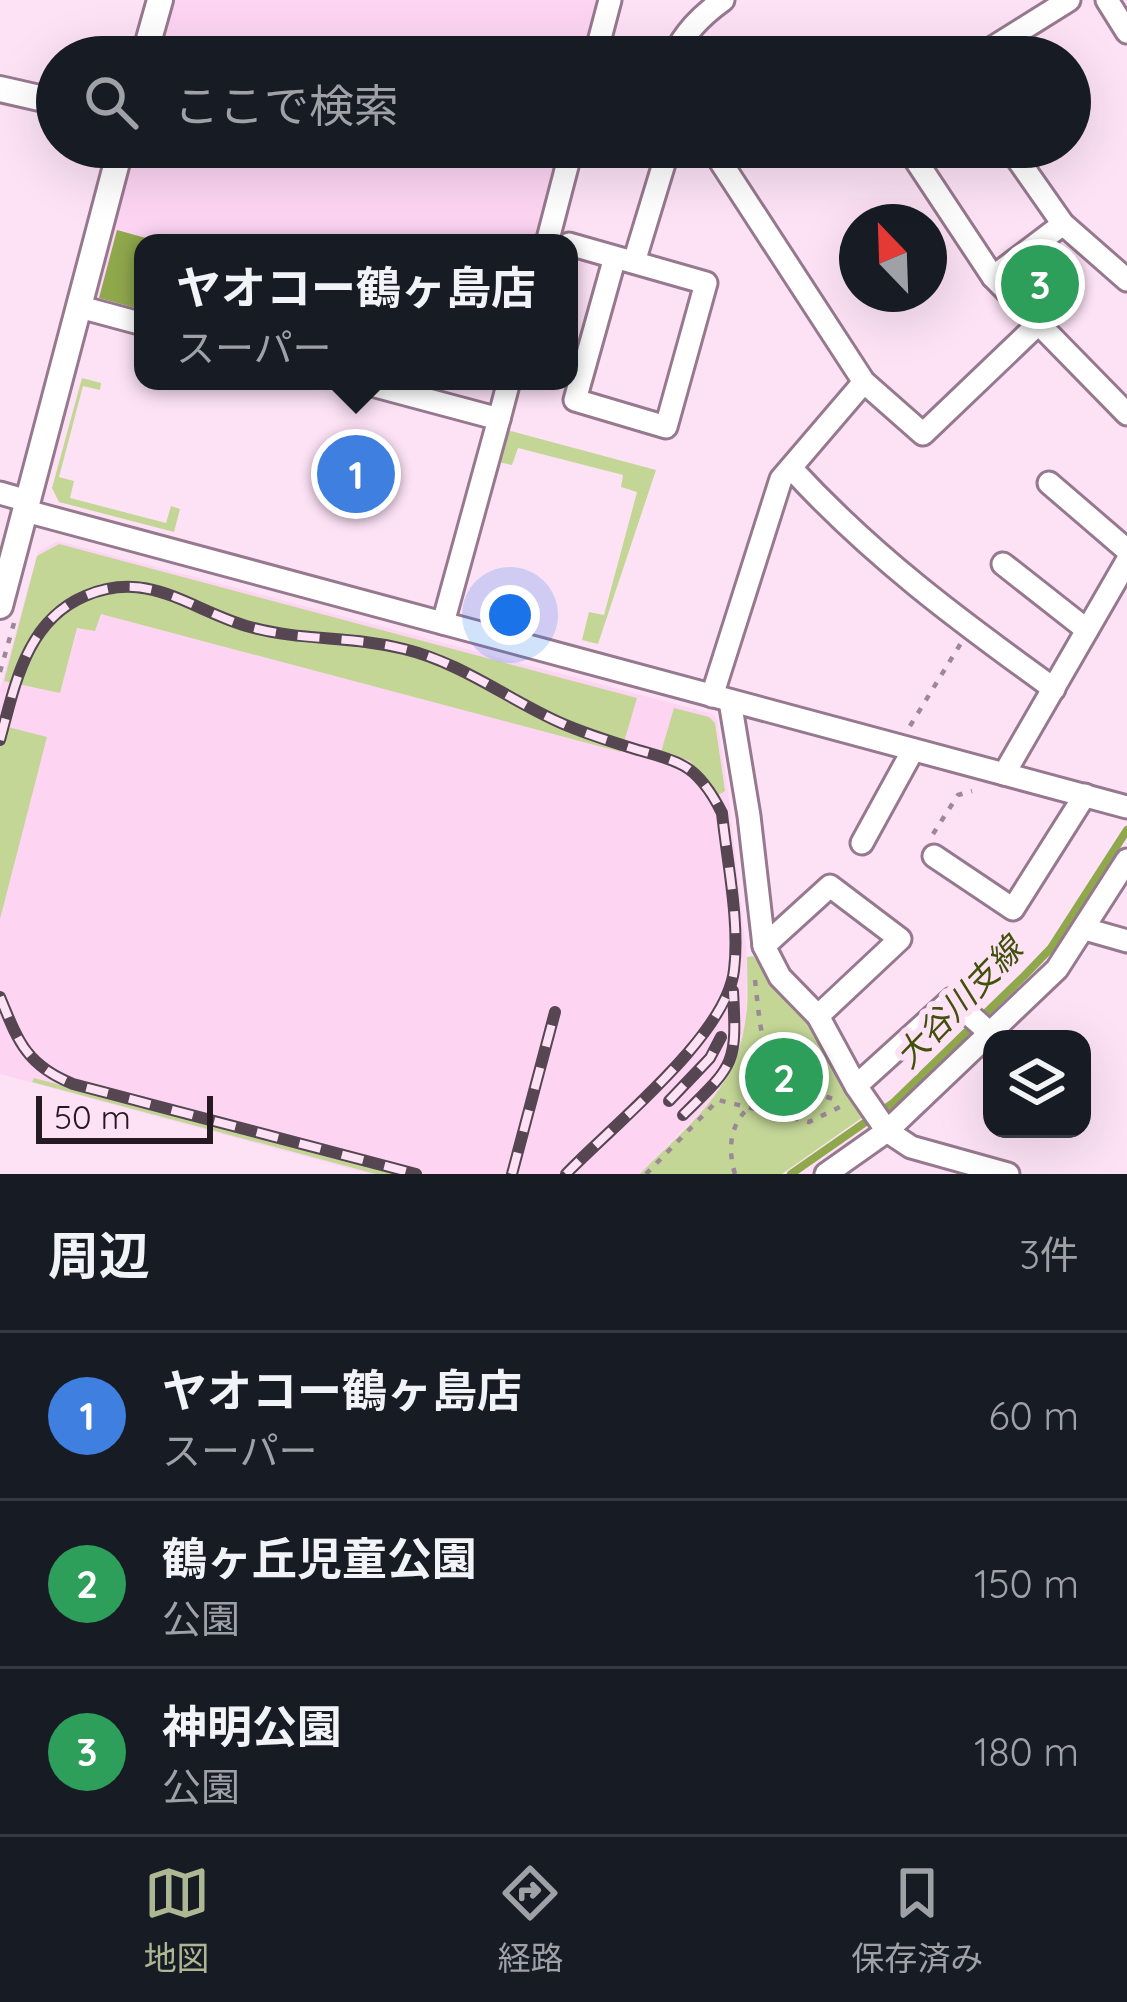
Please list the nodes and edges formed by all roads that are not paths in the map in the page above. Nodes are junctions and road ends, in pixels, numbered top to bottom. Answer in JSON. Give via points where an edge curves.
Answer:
{"nodes":[{"id":1,"x":160,"y":0,"type":"edge"},
{"id":2,"x":610,"y":0,"type":"edge"},
{"id":3,"x":723,"y":0,"type":"edge"},
{"id":4,"x":1069,"y":0,"type":"edge"},
{"id":5,"x":1107,"y":0,"type":"edge"},
{"id":6,"x":1127,"y":32,"type":"edge"},
{"id":7,"x":150,"y":36,"type":"edge"},
{"id":8,"x":601,"y":36,"type":"edge"},
{"id":9,"x":685,"y":36,"type":"edge"},
{"id":10,"x":1012,"y":36,"type":"edge"},
{"id":11,"x":0,"y":89,"type":"edge"},
{"id":12,"x":36,"y":97,"type":"edge"},
{"id":13,"x":116,"y":168,"type":"edge"},
{"id":14,"x":569,"y":168,"type":"edge"},
{"id":15,"x":661,"y":168,"type":"edge"},
{"id":16,"x":725,"y":168,"type":"edge"},
{"id":17,"x":921,"y":168,"type":"edge"},
{"id":18,"x":1024,"y":168,"type":"edge"},
{"id":19,"x":1064,"y":224,"type":"junction"},
{"id":20,"x":558,"y":234,"type":"edge"},
{"id":21,"x":578,"y":248,"type":"edge"},
{"id":22,"x":624,"y":260,"type":"junction"},
{"id":23,"x":993,"y":277,"type":"junction"},
{"id":24,"x":1127,"y":280,"type":"edge"},
{"id":25,"x":80,"y":307,"type":"junction"},
{"id":26,"x":134,"y":322,"type":"edge"},
{"id":27,"x":1037,"y":325,"type":"junction"},
{"id":28,"x":863,"y":382,"type":"junction"},
{"id":29,"x":392,"y":390,"type":"edge"},
{"id":30,"x":507,"y":390,"type":"edge"},
{"id":31,"x":1127,"y":414,"type":"edge"},
{"id":32,"x":499,"y":418,"type":"junction"},
{"id":33,"x":791,"y":468,"type":"junction"},
{"id":34,"x":1049,"y":483,"type":"dead end"},
{"id":35,"x":0,"y":494,"type":"edge"},
{"id":36,"x":27,"y":506,"type":"junction"},
{"id":37,"x":1127,"y":550,"type":"edge"},
{"id":38,"x":1127,"y":562,"type":"edge"},
{"id":39,"x":1003,"y":564,"type":"dead end"},
{"id":40,"x":9,"y":608,"type":"edge"},
{"id":41,"x":443,"y":623,"type":"junction"},
{"id":42,"x":1087,"y":630,"type":"junction"},
{"id":43,"x":1054,"y":689,"type":"junction"},
{"id":44,"x":721,"y":698,"type":"junction"},
{"id":45,"x":906,"y":748,"type":"junction"},
{"id":46,"x":1001,"y":773,"type":"junction"},
{"id":47,"x":1085,"y":795,"type":"junction"},
{"id":48,"x":1127,"y":807,"type":"edge"},
{"id":49,"x":862,"y":843,"type":"dead end"},
{"id":50,"x":934,"y":856,"type":"road end"},
{"id":51,"x":1127,"y":860,"type":"edge"},
{"id":52,"x":1085,"y":929,"type":"junction"},
{"id":53,"x":1127,"y":941,"type":"edge"},
{"id":54,"x":758,"y":956,"type":"junction"},
{"id":55,"x":818,"y":1016,"type":"junction"},
{"id":56,"x":987,"y":1030,"type":"edge"},
{"id":57,"x":995,"y":1030,"type":"edge"},
{"id":58,"x":983,"y":1042,"type":"edge"},
{"id":59,"x":856,"y":1086,"type":"junction"},
{"id":60,"x":887,"y":1132,"type":"junction"},
{"id":61,"x":826,"y":1174,"type":"edge"},
{"id":62,"x":1008,"y":1174,"type":"edge"}],
"edges":[{"from":1,"to":7,"type":"street"},
{"from":2,"to":8,"type":"street"},
{"from":3,"to":9,"type":"street"},
{"from":4,"to":10,"type":"street"},
{"from":5,"to":6,"type":"street"},
{"from":11,"to":12,"type":"street"},
{"from":13,"to":25,"type":"street"},
{"from":14,"to":20,"type":"street"},
{"from":15,"to":22,"type":"street"},
{"from":16,"to":28,"type":"street"},
{"from":17,"to":23,"type":"street"},
{"from":18,"to":19,"type":"street"},
{"from":19,"to":23,"type":"street"},
{"from":19,"to":24,"type":"street"},
{"from":21,"to":22,"type":"street"},
{"from":22,"to":22,"type":"street","via":[[706,283],[666,427],[575,400]]},
{"from":23,"to":27,"type":"street"},
{"from":25,"to":26,"type":"street"},
{"from":25,"to":36,"type":"street"},
{"from":27,"to":28,"type":"street","via":[[923,434]]},
{"from":27,"to":31,"type":"street"},
{"from":28,"to":33,"type":"street"},
{"from":29,"to":32,"type":"street"},
{"from":30,"to":32,"type":"street"},
{"from":32,"to":41,"type":"street"},
{"from":33,"to":43,"type":"street","via":[[934,602]]},
{"from":33,"to":44,"type":"street","via":[[781,479]]},
{"from":34,"to":37,"type":"street"},
{"from":35,"to":36,"type":"street"},
{"from":36,"to":40,"type":"street"},
{"from":36,"to":41,"type":"street"},
{"from":38,"to":42,"type":"street"},
{"from":39,"to":42,"type":"street"},
{"from":41,"to":44,"type":"street"},
{"from":42,"to":43,"type":"street"},
{"from":43,"to":46,"type":"street"},
{"from":44,"to":45,"type":"street"},
{"from":44,"to":54,"type":"street","via":[[749,816]]},
{"from":45,"to":46,"type":"street"},
{"from":45,"to":49,"type":"street"},
{"from":46,"to":47,"type":"street"},
{"from":47,"to":48,"type":"street"},
{"from":47,"to":50,"type":"street","via":[[1012,909]]},
{"from":51,"to":52,"type":"street"},
{"from":52,"to":53,"type":"street"},
{"from":52,"to":57,"type":"street","via":[[1057,970]]},
{"from":54,"to":55,"type":"street"},
{"from":54,"to":55,"type":"street","via":[[830,886],[900,939]]},
{"from":55,"to":59,"type":"street"},
{"from":56,"to":59,"type":"street","via":[[952,999]]},
{"from":58,"to":60,"type":"street"},
{"from":59,"to":60,"type":"street"},
{"from":60,"to":61,"type":"street"},
{"from":60,"to":62,"type":"street","via":[[911,1147]]}]}
